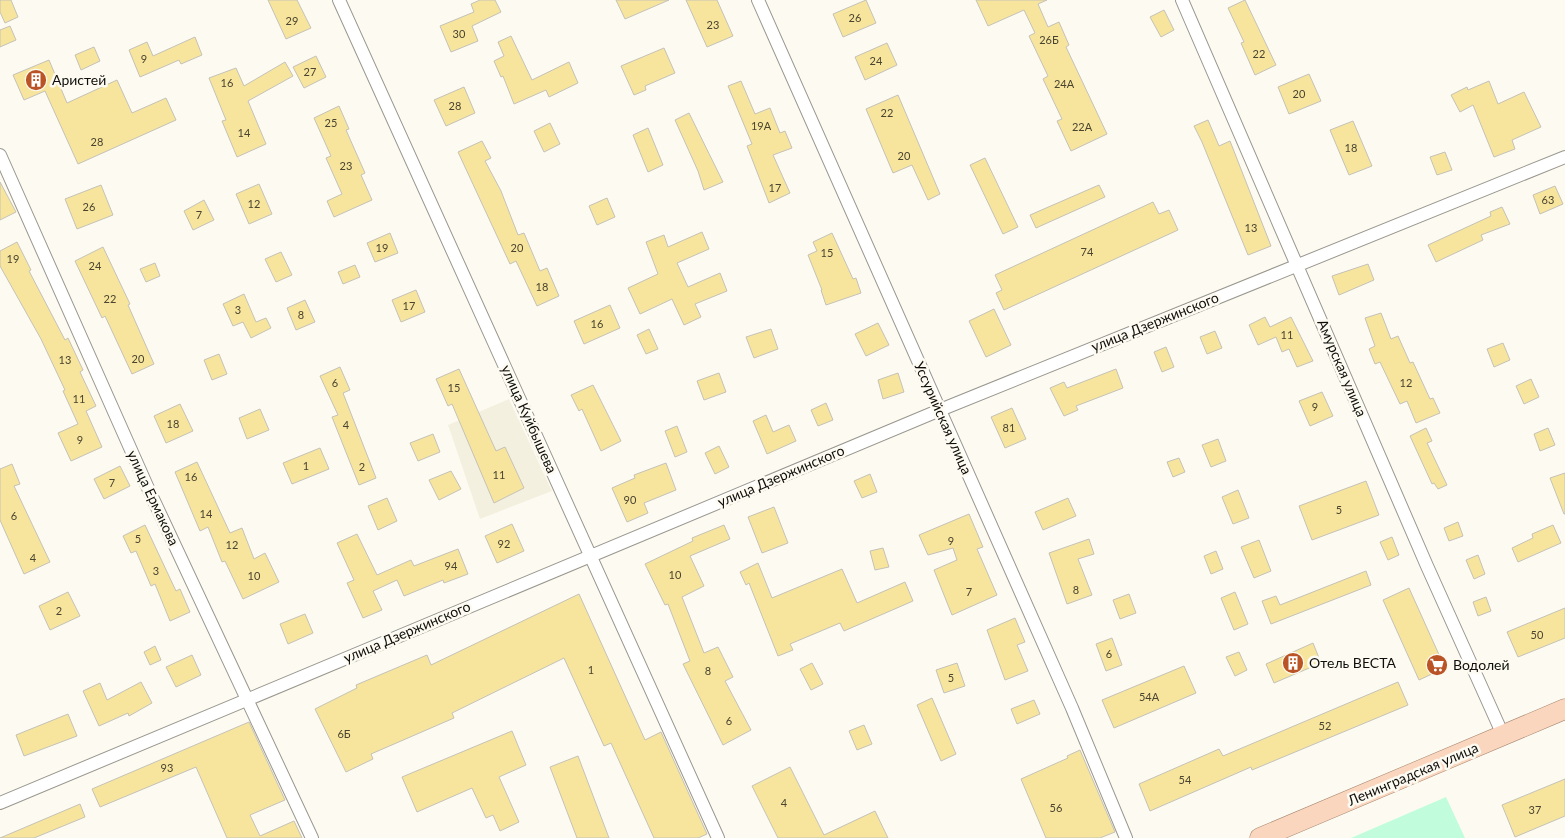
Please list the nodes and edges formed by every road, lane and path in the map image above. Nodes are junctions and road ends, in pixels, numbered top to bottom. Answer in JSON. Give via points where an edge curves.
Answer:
{"nodes":[{"id":1,"x":339,"y":0,"type":"edge"},
{"id":2,"x":758,"y":0,"type":"edge"},
{"id":3,"x":1182,"y":0,"type":"edge"},
{"id":4,"x":0,"y":155,"type":"edge"},
{"id":5,"x":1565,"y":157,"type":"edge"},
{"id":6,"x":1298,"y":264,"type":"junction"},
{"id":7,"x":940,"y":410,"type":"junction"},
{"id":8,"x":590,"y":554,"type":"junction"},
{"id":9,"x":247,"y":700,"type":"junction"},
{"id":10,"x":1565,"y":709,"type":"edge"},
{"id":11,"x":1503,"y":735,"type":"junction"},
{"id":12,"x":0,"y":803,"type":"edge"},
{"id":13,"x":312,"y":838,"type":"edge"},
{"id":14,"x":718,"y":838,"type":"edge"},
{"id":15,"x":1126,"y":838,"type":"edge"},
{"id":16,"x":1260,"y":838,"type":"edge"}],
"edges":[{"from":1,"to":8,"type":"street","name":"улица Куйбышева"},
{"from":2,"to":7,"type":"street","name":"Уссурийская улица"},
{"from":3,"to":6,"type":"street","name":"Амурская улица"},
{"from":4,"to":9,"type":"street","name":"улица Ермакова","via":[[147,486]]},
{"from":5,"to":6,"type":"street","name":"улица Дзержинского"},
{"from":6,"to":7,"type":"street","name":"улица Дзержинского"},
{"from":6,"to":11,"type":"street","name":"Амурская улица"},
{"from":7,"to":8,"type":"street","name":"улица Дзержинского"},
{"from":7,"to":15,"type":"street","name":"Уссурийская улица"},
{"from":8,"to":9,"type":"street","name":"улица Дзержинского"},
{"from":8,"to":14,"type":"street","name":"улица Куйбышева"},
{"from":9,"to":12,"type":"street","name":"улица Дзержинского"},
{"from":9,"to":13,"type":"street","name":"улица Ермакова"},
{"from":10,"to":11,"type":"highway","name":"Ленинградская улица"},
{"from":11,"to":16,"type":"highway","name":"Ленинградская улица"}]}
